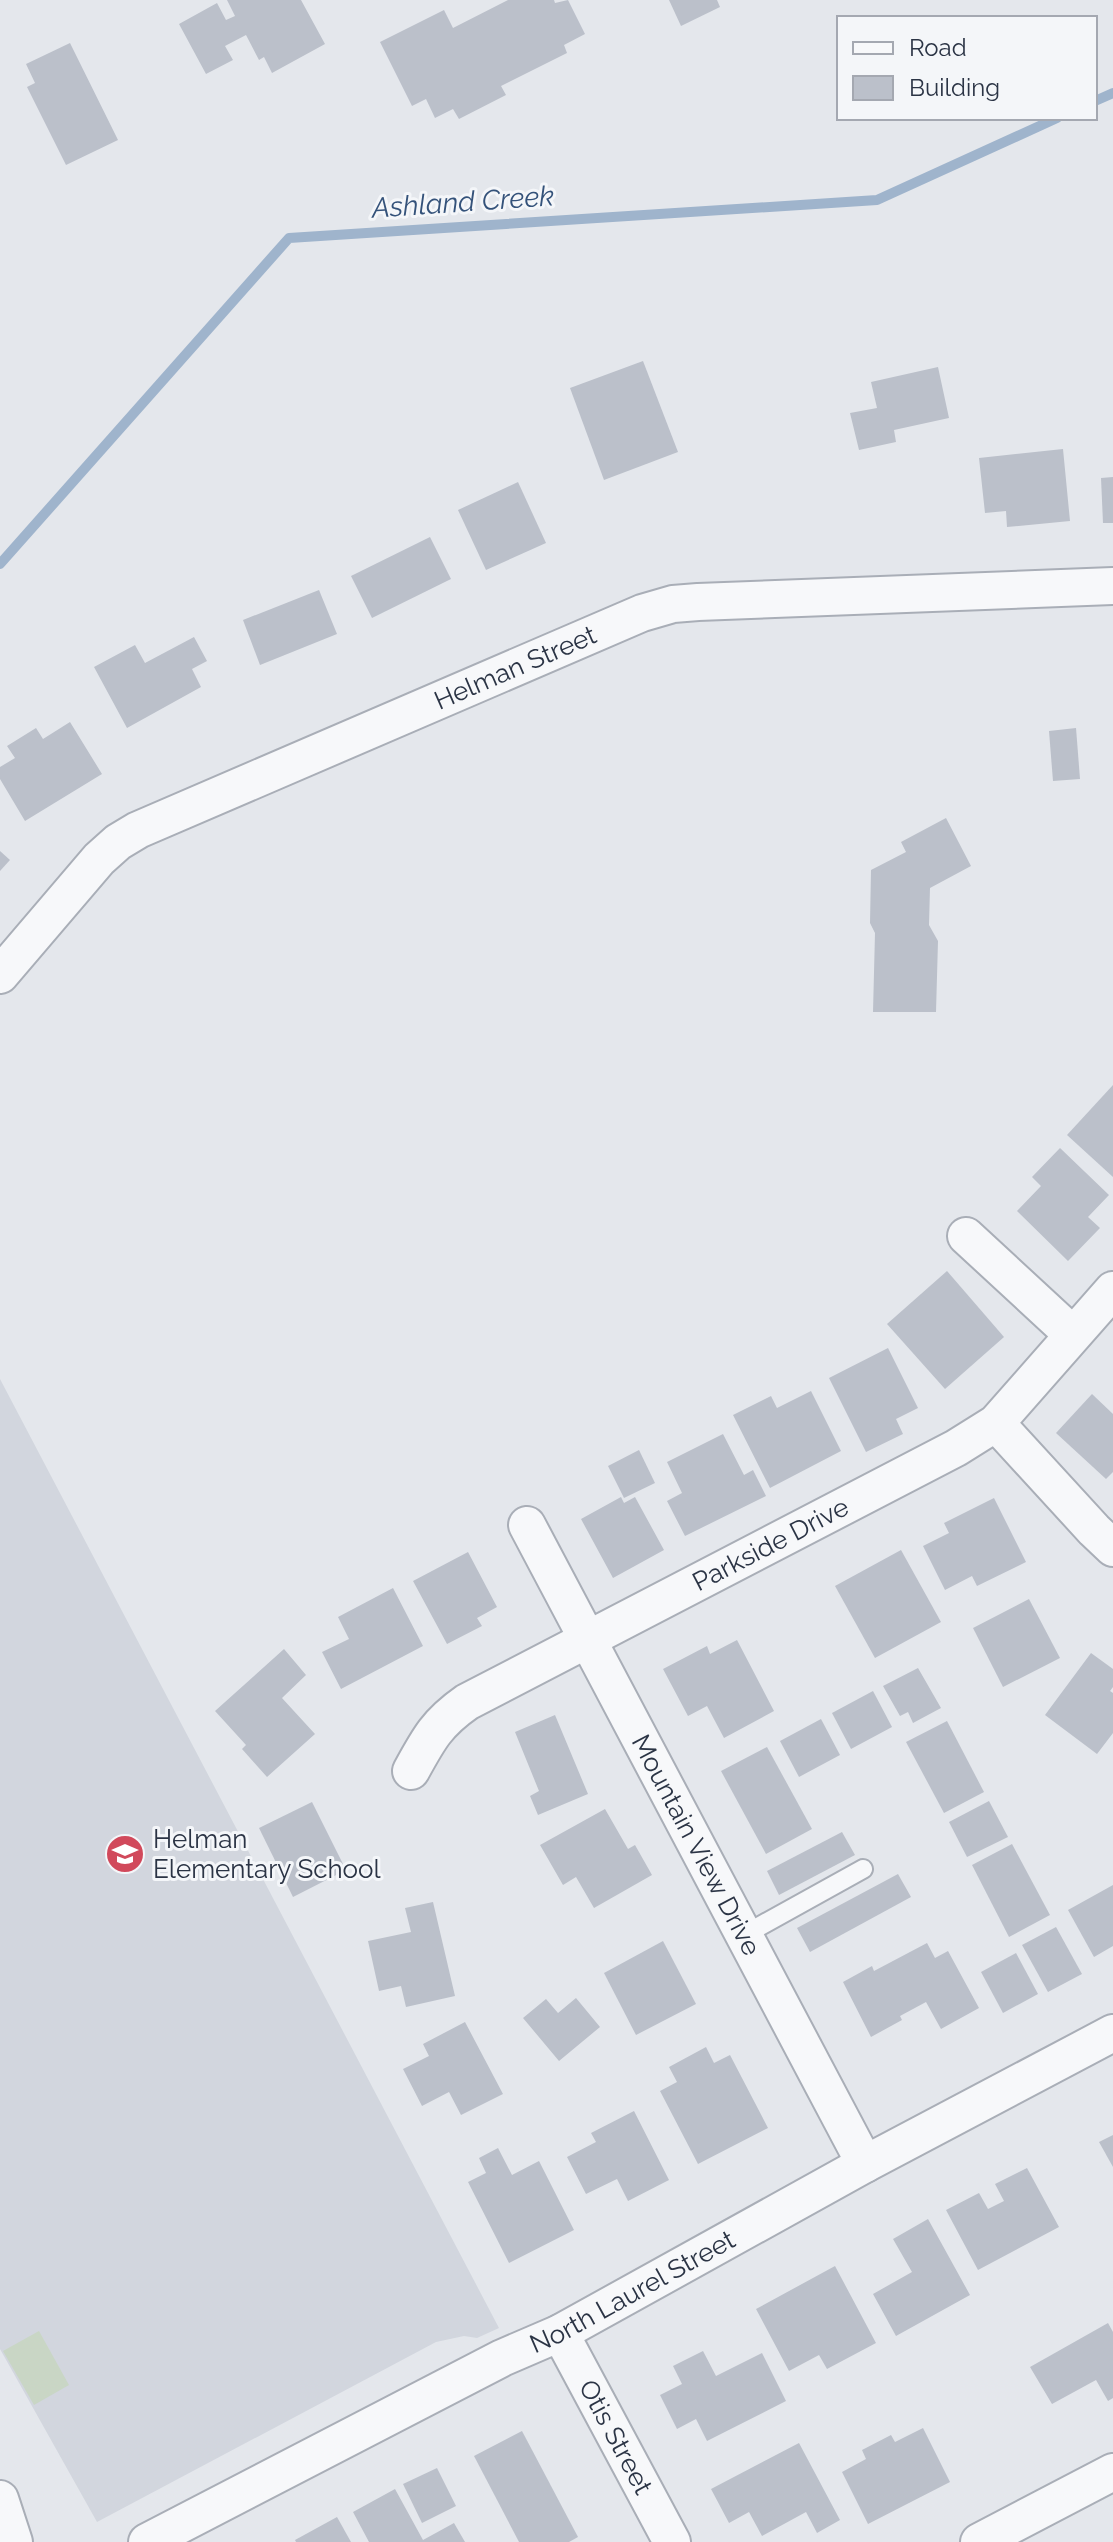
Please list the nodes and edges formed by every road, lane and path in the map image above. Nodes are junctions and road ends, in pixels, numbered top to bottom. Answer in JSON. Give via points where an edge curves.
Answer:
{"nodes":[{"id":1,"x":1113,"y":586,"type":"edge"},
{"id":2,"x":0,"y":975,"type":"edge"},
{"id":3,"x":966,"y":1236,"type":"dead end"},
{"id":4,"x":1113,"y":1290,"type":"edge"},
{"id":5,"x":1072,"y":1334,"type":"junction"},
{"id":6,"x":996,"y":1423,"type":"junction"},
{"id":7,"x":527,"y":1525,"type":"dead end"},
{"id":8,"x":1113,"y":1548,"type":"edge"},
{"id":9,"x":588,"y":1639,"type":"junction"},
{"id":10,"x":411,"y":1771,"type":"dead end"},
{"id":11,"x":863,"y":1869,"type":"dead end"},
{"id":12,"x":744,"y":1935,"type":"junction"},
{"id":13,"x":1113,"y":2033,"type":"edge"},
{"id":14,"x":865,"y":2164,"type":"junction"},
{"id":15,"x":560,"y":2333,"type":"junction"},
{"id":16,"x":1113,"y":2472,"type":"edge"},
{"id":17,"x":0,"y":2499,"type":"edge"},
{"id":18,"x":14,"y":2542,"type":"edge"},
{"id":19,"x":147,"y":2542,"type":"edge"},
{"id":20,"x":672,"y":2542,"type":"edge"},
{"id":21,"x":979,"y":2542,"type":"edge"}],
"edges":[{"from":1,"to":2,"type":"street","name":"Helman Street","via":[[698,602],[642,613],[138,830],[99,859]]},
{"from":3,"to":5,"type":"street"},
{"from":4,"to":5,"type":"street","name":"Parkside Drive"},
{"from":5,"to":6,"type":"street","name":"Parkside Drive"},
{"from":6,"to":8,"type":"street"},
{"from":6,"to":9,"type":"street","name":"Parkside Drive"},
{"from":7,"to":9,"type":"street","name":"Mountain View Drive"},
{"from":9,"to":10,"type":"street","name":"Parkside Drive","via":[[444,1718]]},
{"from":9,"to":12,"type":"street","name":"Mountain View Drive"},
{"from":11,"to":12,"type":"lane"},
{"from":12,"to":14,"type":"street","name":"Mountain View Drive"},
{"from":13,"to":14,"type":"street","name":"North Laurel Street"},
{"from":14,"to":15,"type":"street","name":"North Laurel Street"},
{"from":15,"to":19,"type":"street","name":"North Laurel Street"},
{"from":15,"to":20,"type":"street","name":"Otis Street"},
{"from":16,"to":21,"type":"street"},
{"from":17,"to":18,"type":"street"}]}
